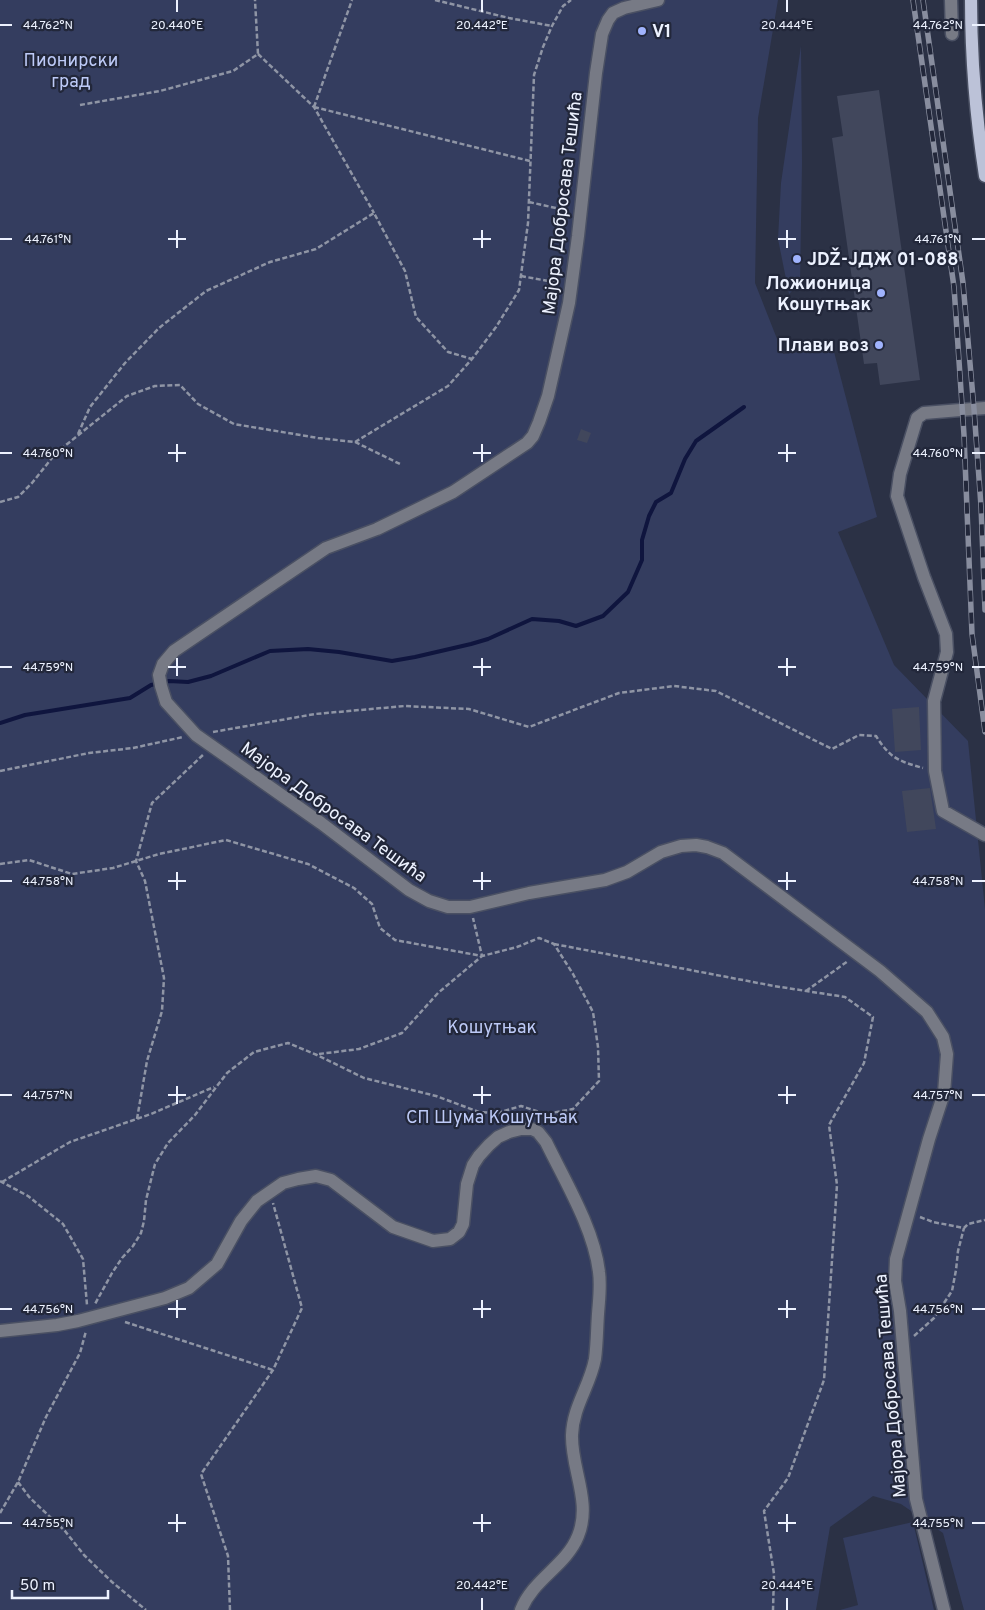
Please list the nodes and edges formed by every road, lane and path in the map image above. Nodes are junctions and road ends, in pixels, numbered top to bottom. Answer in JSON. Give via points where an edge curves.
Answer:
{"nodes":[{"id":1,"x":255,"y":0,"type":"edge"},
{"id":2,"x":352,"y":0,"type":"edge"},
{"id":3,"x":435,"y":0,"type":"edge"},
{"id":4,"x":572,"y":0,"type":"edge"},
{"id":5,"x":658,"y":0,"type":"edge"},
{"id":6,"x":951,"y":0,"type":"edge"},
{"id":7,"x":971,"y":0,"type":"edge"},
{"id":8,"x":552,"y":26,"type":"junction"},
{"id":9,"x":952,"y":34,"type":"dead end"},
{"id":10,"x":258,"y":54,"type":"junction"},
{"id":11,"x":80,"y":105,"type":"dead end"},
{"id":12,"x":314,"y":107,"type":"junction"},
{"id":13,"x":530,"y":162,"type":"junction"},
{"id":14,"x":985,"y":176,"type":"edge"},
{"id":15,"x":529,"y":202,"type":"junction"},
{"id":16,"x":374,"y":213,"type":"junction"},
{"id":17,"x":580,"y":214,"type":"junction"},
{"id":18,"x":521,"y":276,"type":"junction"},
{"id":19,"x":572,"y":286,"type":"junction"},
{"id":20,"x":472,"y":359,"type":"junction"},
{"id":21,"x":985,"y":408,"type":"edge"},
{"id":22,"x":77,"y":436,"type":"junction"},
{"id":23,"x":355,"y":442,"type":"junction"},
{"id":24,"x":402,"y":464,"type":"dead end"},
{"id":25,"x":0,"y":502,"type":"edge"},
{"id":26,"x":196,"y":735,"type":"junction"},
{"id":27,"x":212,"y":746,"type":"junction"},
{"id":28,"x":0,"y":770,"type":"edge"},
{"id":29,"x":935,"y":771,"type":"junction"},
{"id":30,"x":985,"y":835,"type":"edge"},
{"id":31,"x":136,"y":861,"type":"junction"},
{"id":32,"x":0,"y":864,"type":"edge"},
{"id":33,"x":470,"y":906,"type":"junction"},
{"id":34,"x":554,"y":944,"type":"junction"},
{"id":35,"x":858,"y":954,"type":"junction"},
{"id":36,"x":482,"y":956,"type":"junction"},
{"id":37,"x":806,"y":991,"type":"junction"},
{"id":38,"x":317,"y":1055,"type":"junction"},
{"id":39,"x":216,"y":1086,"type":"junction"},
{"id":40,"x":137,"y":1119,"type":"junction"},
{"id":41,"x":1,"y":1182,"type":"edge"},
{"id":42,"x":270,"y":1192,"type":"junction"},
{"id":43,"x":908,"y":1212,"type":"junction"},
{"id":44,"x":985,"y":1220,"type":"edge"},
{"id":45,"x":964,"y":1228,"type":"junction"},
{"id":46,"x":102,"y":1315,"type":"junction"},
{"id":47,"x":88,"y":1318,"type":"junction"},
{"id":48,"x":0,"y":1331,"type":"edge"},
{"id":49,"x":903,"y":1345,"type":"junction"},
{"id":50,"x":273,"y":1370,"type":"junction"},
{"id":51,"x":18,"y":1482,"type":"junction"},
{"id":52,"x":0,"y":1512,"type":"edge"},
{"id":53,"x":146,"y":1610,"type":"edge"},
{"id":54,"x":230,"y":1610,"type":"edge"},
{"id":55,"x":521,"y":1610,"type":"edge"},
{"id":56,"x":773,"y":1610,"type":"edge"},
{"id":57,"x":944,"y":1610,"type":"edge"}],
"edges":[{"from":1,"to":10,"type":"path"},
{"from":2,"to":12,"type":"path"},
{"from":3,"to":8,"type":"path"},
{"from":4,"to":8,"type":"path","via":[[563,6]]},
{"from":5,"to":17,"type":"street","name":"Мајора Добросава Тешића","via":[[613,13],[602,34]]},
{"from":6,"to":9,"type":"street"},
{"from":7,"to":14,"type":"main road","via":[[978,133]]},
{"from":8,"to":13,"type":"path","via":[[534,75]]},
{"from":10,"to":11,"type":"path","via":[[233,71],[160,91]]},
{"from":10,"to":12,"type":"path"},
{"from":12,"to":13,"type":"path"},
{"from":12,"to":16,"type":"path"},
{"from":13,"to":15,"type":"path"},
{"from":15,"to":17,"type":"path"},
{"from":15,"to":18,"type":"path"},
{"from":16,"to":20,"type":"path","via":[[405,271],[416,317],[448,352]]},
{"from":16,"to":22,"type":"path","via":[[316,249],[270,262],[206,291],[159,328],[125,363],[90,407]]},
{"from":17,"to":19,"type":"street","name":"Мајора Добросава Тешића"},
{"from":18,"to":19,"type":"path"},
{"from":18,"to":20,"type":"path","via":[[518,290]]},
{"from":19,"to":26,"type":"street","name":"Мајора Добросава Тешића","via":[[548,396],[533,436],[527,443],[453,492],[376,529],[326,548],[174,651],[163,664],[160,680],[166,702]]},
{"from":20,"to":23,"type":"path","via":[[448,386]]},
{"from":21,"to":29,"type":"street","via":[[924,412],[917,418],[900,474],[897,496],[946,634],[947,652],[934,702]]},
{"from":22,"to":23,"type":"path","via":[[127,396],[155,386],[180,385],[198,404],[234,424]]},
{"from":22,"to":25,"type":"path","via":[[56,453],[18,497]]},
{"from":23,"to":24,"type":"path"},
{"from":26,"to":27,"type":"street","name":"Мајора Добросава Тешића"},
{"from":26,"to":28,"type":"path"},
{"from":26,"to":29,"type":"path","via":[[315,714],[405,706],[469,709],[529,726],[619,693],[674,686],[716,691],[832,748],[859,735],[876,736],[885,751],[902,762]]},
{"from":27,"to":31,"type":"path","via":[[152,803]]},
{"from":27,"to":33,"type":"street","name":"Мајора Добросава Тешића","via":[[410,890],[448,906]]},
{"from":29,"to":30,"type":"street","via":[[944,811]]},
{"from":31,"to":32,"type":"path","via":[[72,874],[29,860]]},
{"from":31,"to":36,"type":"path","via":[[226,840],[263,849],[308,864],[354,888],[372,904],[380,928],[396,940]]},
{"from":31,"to":40,"type":"path","via":[[145,882],[164,978],[162,1011]]},
{"from":33,"to":35,"type":"street","name":"Мајора Добросава Тешића","via":[[605,880],[627,872],[661,852],[696,845],[723,853]]},
{"from":33,"to":36,"type":"path"},
{"from":34,"to":36,"type":"path","via":[[539,938]]},
{"from":34,"to":37,"type":"path"},
{"from":34,"to":38,"type":"path","via":[[593,1012],[598,1047],[599,1081],[573,1109],[546,1114],[521,1106],[497,1113],[479,1112],[436,1096],[364,1078]]},
{"from":35,"to":37,"type":"path"},
{"from":35,"to":43,"type":"street","name":"Мајора Добросава Тешића","via":[[927,1012],[944,1038],[947,1054],[944,1093]]},
{"from":36,"to":38,"type":"path","via":[[438,993],[402,1033],[359,1050]]},
{"from":37,"to":56,"type":"path","via":[[845,997],[873,1017],[864,1063],[829,1125],[837,1185],[824,1380],[788,1478],[764,1511],[774,1574]]},
{"from":38,"to":39,"type":"path","via":[[288,1043],[254,1052]]},
{"from":39,"to":40,"type":"path"},
{"from":39,"to":47,"type":"path","via":[[195,1115],[168,1143],[155,1164],[141,1233],[112,1273]]},
{"from":40,"to":41,"type":"path","via":[[70,1142]]},
{"from":41,"to":47,"type":"path","via":[[28,1196],[64,1224],[83,1259]]},
{"from":42,"to":46,"type":"street","via":[[257,1201],[241,1221],[217,1264],[196,1283],[166,1298]]},
{"from":42,"to":50,"type":"path","via":[[302,1308]]},
{"from":42,"to":55,"type":"street","via":[[283,1184],[316,1176],[331,1180],[393,1227],[433,1241],[443,1241],[459,1232],[463,1224],[469,1176],[478,1156],[489,1145],[503,1134],[521,1129],[538,1132],[546,1142],[585,1225],[599,1271],[600,1290],[595,1358],[572,1428],[584,1510],[582,1523],[574,1545],[530,1592]]},
{"from":43,"to":45,"type":"path","via":[[933,1222]]},
{"from":43,"to":49,"type":"street","name":"Мајора Добросава Тешића","via":[[896,1259]]},
{"from":44,"to":45,"type":"path"},
{"from":45,"to":49,"type":"path","via":[[952,1291],[934,1318]]},
{"from":46,"to":47,"type":"street"},
{"from":46,"to":50,"type":"path"},
{"from":47,"to":48,"type":"street"},
{"from":47,"to":51,"type":"path","via":[[80,1353],[46,1417]]},
{"from":49,"to":57,"type":"street","name":"Мајора Добросава Тешића","via":[[916,1499]]},
{"from":50,"to":54,"type":"path","via":[[201,1474],[228,1556]]},
{"from":51,"to":52,"type":"path"},
{"from":51,"to":53,"type":"path","via":[[84,1555]]}]}
